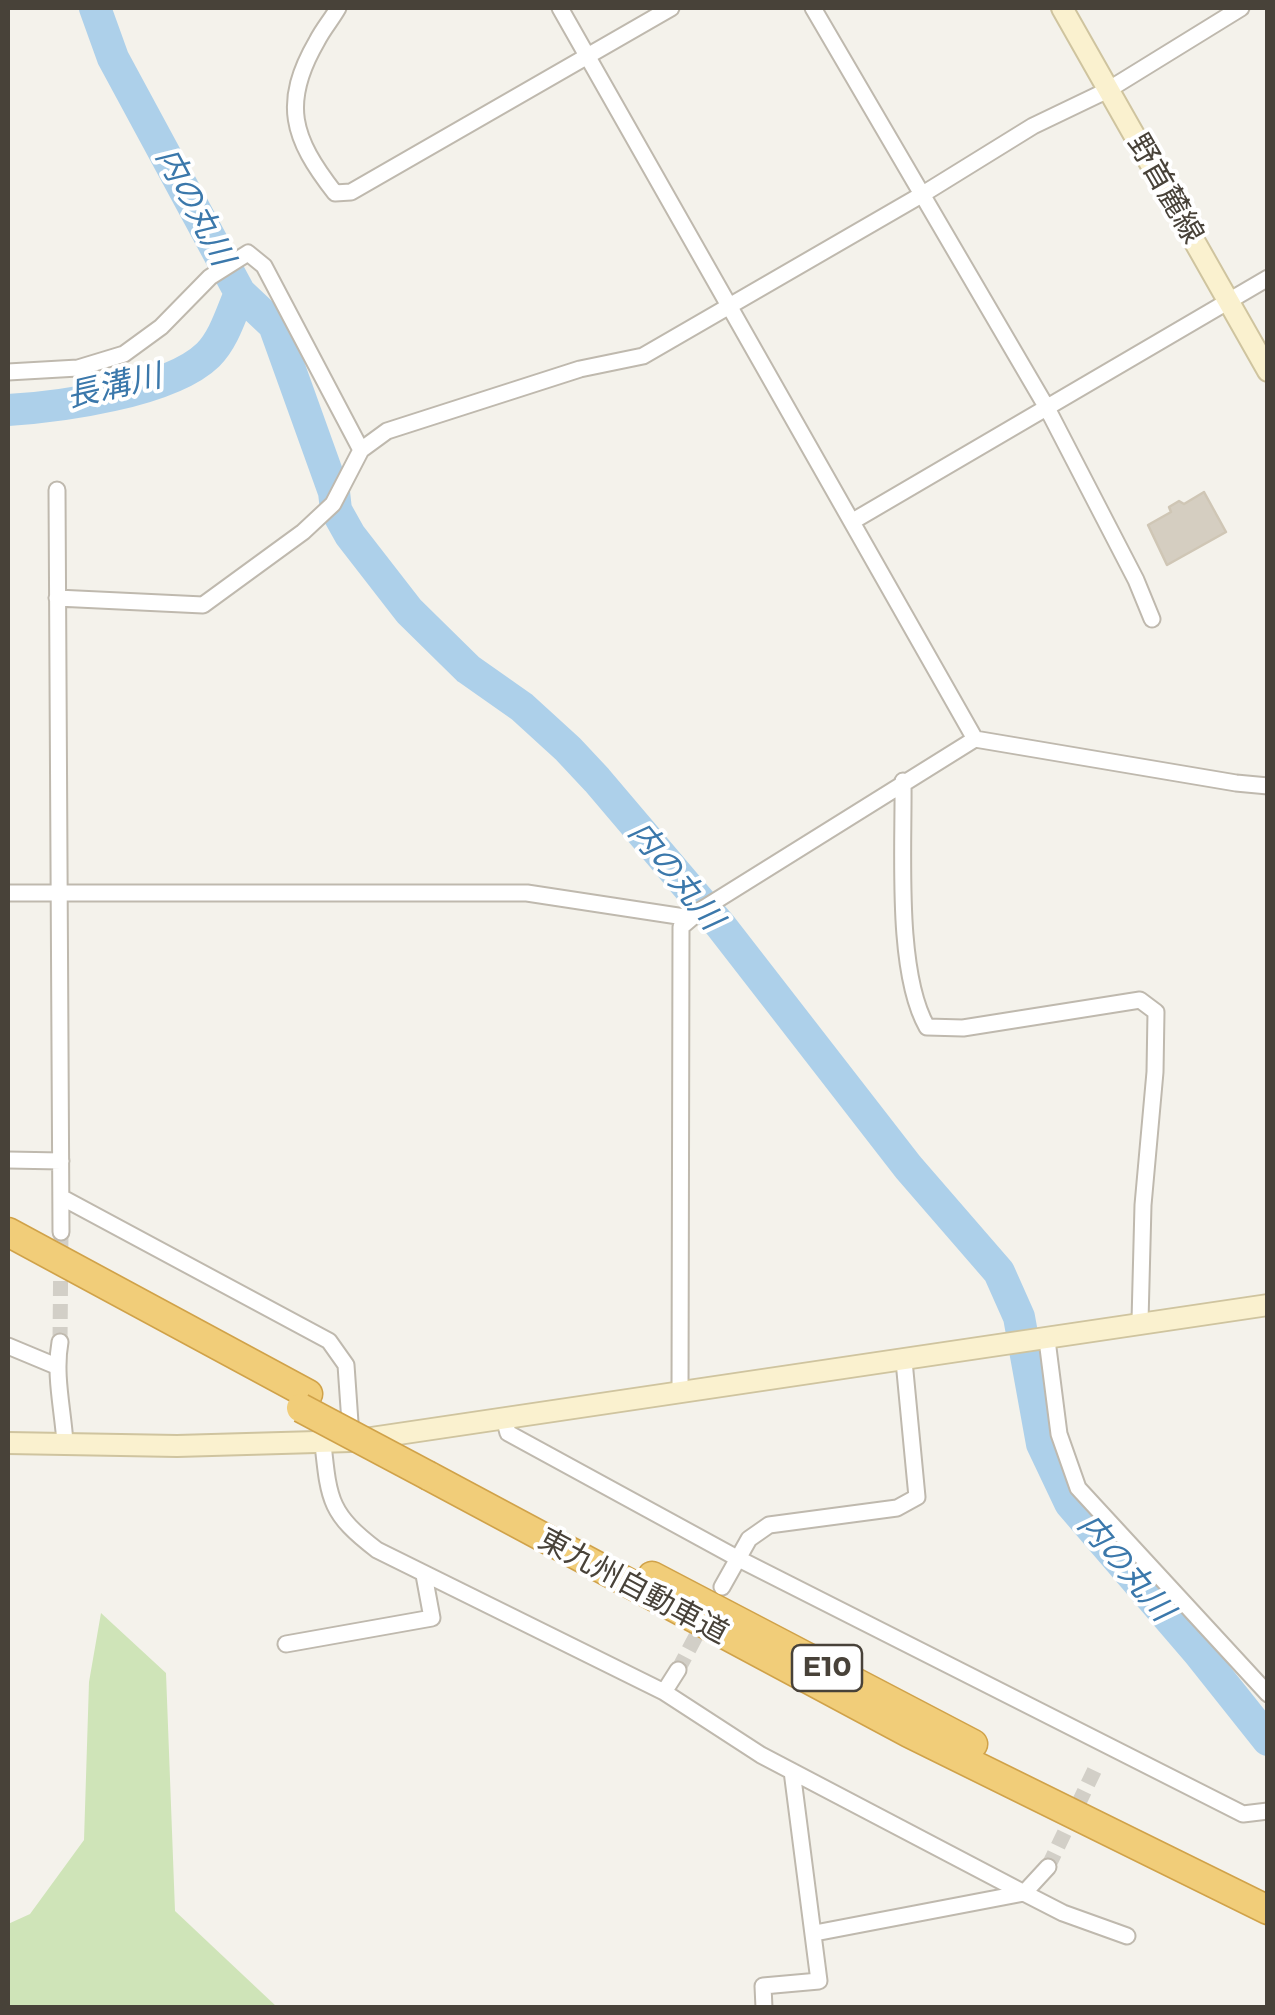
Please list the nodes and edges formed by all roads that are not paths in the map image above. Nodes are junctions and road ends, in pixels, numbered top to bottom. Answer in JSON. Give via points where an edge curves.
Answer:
{"nodes":[{"id":1,"x":338,"y":8,"type":"edge"},
{"id":2,"x":560,"y":8,"type":"edge"},
{"id":3,"x":671,"y":8,"type":"edge"},
{"id":4,"x":813,"y":8,"type":"edge"},
{"id":5,"x":1062,"y":8,"type":"edge"},
{"id":6,"x":1240,"y":8,"type":"edge"},
{"id":7,"x":588,"y":55,"type":"junction"},
{"id":8,"x":1108,"y":90,"type":"junction"},
{"id":9,"x":923,"y":194,"type":"junction"},
{"id":10,"x":1268,"y":278,"type":"edge"},
{"id":11,"x":1228,"y":302,"type":"junction"},
{"id":12,"x":730,"y":306,"type":"junction"},
{"id":13,"x":1268,"y":371,"type":"edge"},
{"id":14,"x":8,"y":372,"type":"edge"},
{"id":15,"x":1047,"y":408,"type":"junction"},
{"id":16,"x":361,"y":450,"type":"junction"},
{"id":17,"x":57,"y":490,"type":"dead end"},
{"id":18,"x":853,"y":521,"type":"junction"},
{"id":19,"x":57,"y":598,"type":"junction"},
{"id":20,"x":1152,"y":619,"type":"dead end"},
{"id":21,"x":975,"y":739,"type":"junction"},
{"id":22,"x":902,"y":781,"type":"junction"},
{"id":23,"x":1268,"y":786,"type":"edge"},
{"id":24,"x":8,"y":893,"type":"edge"},
{"id":25,"x":57,"y":893,"type":"junction"},
{"id":26,"x":691,"y":918,"type":"junction"},
{"id":27,"x":8,"y":1160,"type":"edge"},
{"id":28,"x":61,"y":1161,"type":"junction"},
{"id":29,"x":61,"y":1197,"type":"junction"},
{"id":30,"x":8,"y":1232,"type":"edge"},
{"id":31,"x":60,"y":1232,"type":"tunnel mouth"},
{"id":32,"x":8,"y":1248,"type":"edge"},
{"id":33,"x":1268,"y":1305,"type":"edge"},
{"id":34,"x":1140,"y":1321,"type":"junction"},
{"id":35,"x":1048,"y":1340,"type":"junction"},
{"id":36,"x":60,"y":1342,"type":"tunnel mouth"},
{"id":37,"x":8,"y":1346,"type":"edge"},
{"id":38,"x":904,"y":1360,"type":"junction"},
{"id":39,"x":56,"y":1366,"type":"junction"},
{"id":40,"x":680,"y":1392,"type":"junction"},
{"id":41,"x":304,"y":1401,"type":"junction"},
{"id":42,"x":504,"y":1418,"type":"junction"},
{"id":43,"x":351,"y":1441,"type":"junction"},
{"id":44,"x":8,"y":1443,"type":"edge"},
{"id":45,"x":65,"y":1444,"type":"junction"},
{"id":46,"x":323,"y":1444,"type":"junction"},
{"id":47,"x":738,"y":1558,"type":"junction"},
{"id":48,"x":424,"y":1575,"type":"junction"},
{"id":49,"x":722,"y":1587,"type":"tunnel mouth"},
{"id":50,"x":286,"y":1644,"type":"dead end"},
{"id":51,"x":678,"y":1670,"type":"tunnel mouth"},
{"id":52,"x":664,"y":1692,"type":"junction"},
{"id":53,"x":1268,"y":1694,"type":"edge"},
{"id":54,"x":1106,"y":1746,"type":"junction"},
{"id":55,"x":1097,"y":1765,"type":"tunnel mouth"},
{"id":56,"x":792,"y":1772,"type":"junction"},
{"id":57,"x":1268,"y":1811,"type":"edge"},
{"id":58,"x":1048,"y":1867,"type":"tunnel mouth"},
{"id":59,"x":1218,"y":1878,"type":"junction"},
{"id":60,"x":1268,"y":1892,"type":"edge"},
{"id":61,"x":1024,"y":1893,"type":"junction"},
{"id":62,"x":1268,"y":1910,"type":"edge"},
{"id":63,"x":815,"y":1934,"type":"junction"},
{"id":64,"x":1127,"y":1936,"type":"dead end"},
{"id":65,"x":764,"y":2008,"type":"edge"}],
"edges":[{"from":1,"to":7,"type":"street","via":[[307,60],[293,101],[295,122],[334,192],[351,192]]},
{"from":2,"to":7,"type":"street"},
{"from":3,"to":7,"type":"street"},
{"from":4,"to":9,"type":"street"},
{"from":5,"to":8,"type":"street","name":"野首麓線"},
{"from":6,"to":8,"type":"street"},
{"from":7,"to":12,"type":"street"},
{"from":8,"to":9,"type":"street","via":[[1033,126]]},
{"from":8,"to":11,"type":"street","name":"野首麓線"},
{"from":9,"to":12,"type":"street"},
{"from":9,"to":15,"type":"street"},
{"from":10,"to":11,"type":"street"},
{"from":11,"to":13,"type":"street","name":"野首麓線"},
{"from":11,"to":15,"type":"street"},
{"from":12,"to":16,"type":"street","via":[[643,356],[580,369],[388,431]]},
{"from":12,"to":18,"type":"street"},
{"from":14,"to":16,"type":"street","via":[[78,368],[124,354],[210,277],[248,254],[264,266]]},
{"from":15,"to":18,"type":"street"},
{"from":15,"to":20,"type":"street"},
{"from":16,"to":19,"type":"street","via":[[332,504],[204,605]]},
{"from":17,"to":19,"type":"street"},
{"from":18,"to":21,"type":"street"},
{"from":19,"to":25,"type":"street"},
{"from":21,"to":22,"type":"street"},
{"from":21,"to":23,"type":"street"},
{"from":22,"to":26,"type":"street"},
{"from":22,"to":34,"type":"street","via":[[906,941],[917,1010],[927,1027],[963,1028],[1140,1000],[1156,1012]]},
{"from":24,"to":25,"type":"street"},
{"from":25,"to":26,"type":"street","via":[[527,894]]},
{"from":25,"to":28,"type":"street"},
{"from":26,"to":40,"type":"street","via":[[681,927]]},
{"from":27,"to":28,"type":"street"},
{"from":28,"to":29,"type":"street"},
{"from":29,"to":31,"type":"street"},
{"from":29,"to":43,"type":"street","via":[[329,1341],[346,1364]]},
{"from":30,"to":41,"type":"highway","name":"東九州自動車道","number":"E10"},
{"from":32,"to":41,"type":"highway","name":"東九州自動車道","number":"E10"},
{"from":33,"to":34,"type":"street"},
{"from":34,"to":35,"type":"street"},
{"from":35,"to":38,"type":"street"},
{"from":35,"to":53,"type":"street","via":[[1058,1434],[1078,1488]]},
{"from":36,"to":39,"type":"street"},
{"from":37,"to":39,"type":"street"},
{"from":38,"to":40,"type":"street"},
{"from":38,"to":47,"type":"street","via":[[917,1497],[897,1508],[769,1525]]},
{"from":39,"to":45,"type":"street"},
{"from":40,"to":42,"type":"street"},
{"from":41,"to":59,"type":"highway","name":"東九州自動車道","number":"E10","via":[[1053,1786]]},
{"from":42,"to":43,"type":"street"},
{"from":42,"to":47,"type":"street","via":[[508,1433]]},
{"from":43,"to":46,"type":"street"},
{"from":44,"to":45,"type":"street"},
{"from":45,"to":46,"type":"street"},
{"from":46,"to":48,"type":"street","via":[[328,1487],[348,1528]]},
{"from":47,"to":49,"type":"street"},
{"from":47,"to":54,"type":"street"},
{"from":48,"to":50,"type":"street","via":[[432,1618]]},
{"from":48,"to":52,"type":"street"},
{"from":51,"to":52,"type":"street"},
{"from":52,"to":56,"type":"street"},
{"from":54,"to":55,"type":"street"},
{"from":54,"to":57,"type":"street","via":[[1243,1814]]},
{"from":56,"to":61,"type":"street"},
{"from":56,"to":63,"type":"street"},
{"from":58,"to":61,"type":"street"},
{"from":59,"to":60,"type":"highway","name":"東九州自動車道","number":"E10"},
{"from":59,"to":62,"type":"highway","name":"東九州自動車道","number":"E10"},
{"from":61,"to":63,"type":"street"},
{"from":61,"to":64,"type":"street"},
{"from":63,"to":65,"type":"street","via":[[819,1981],[764,1986]]}]}
